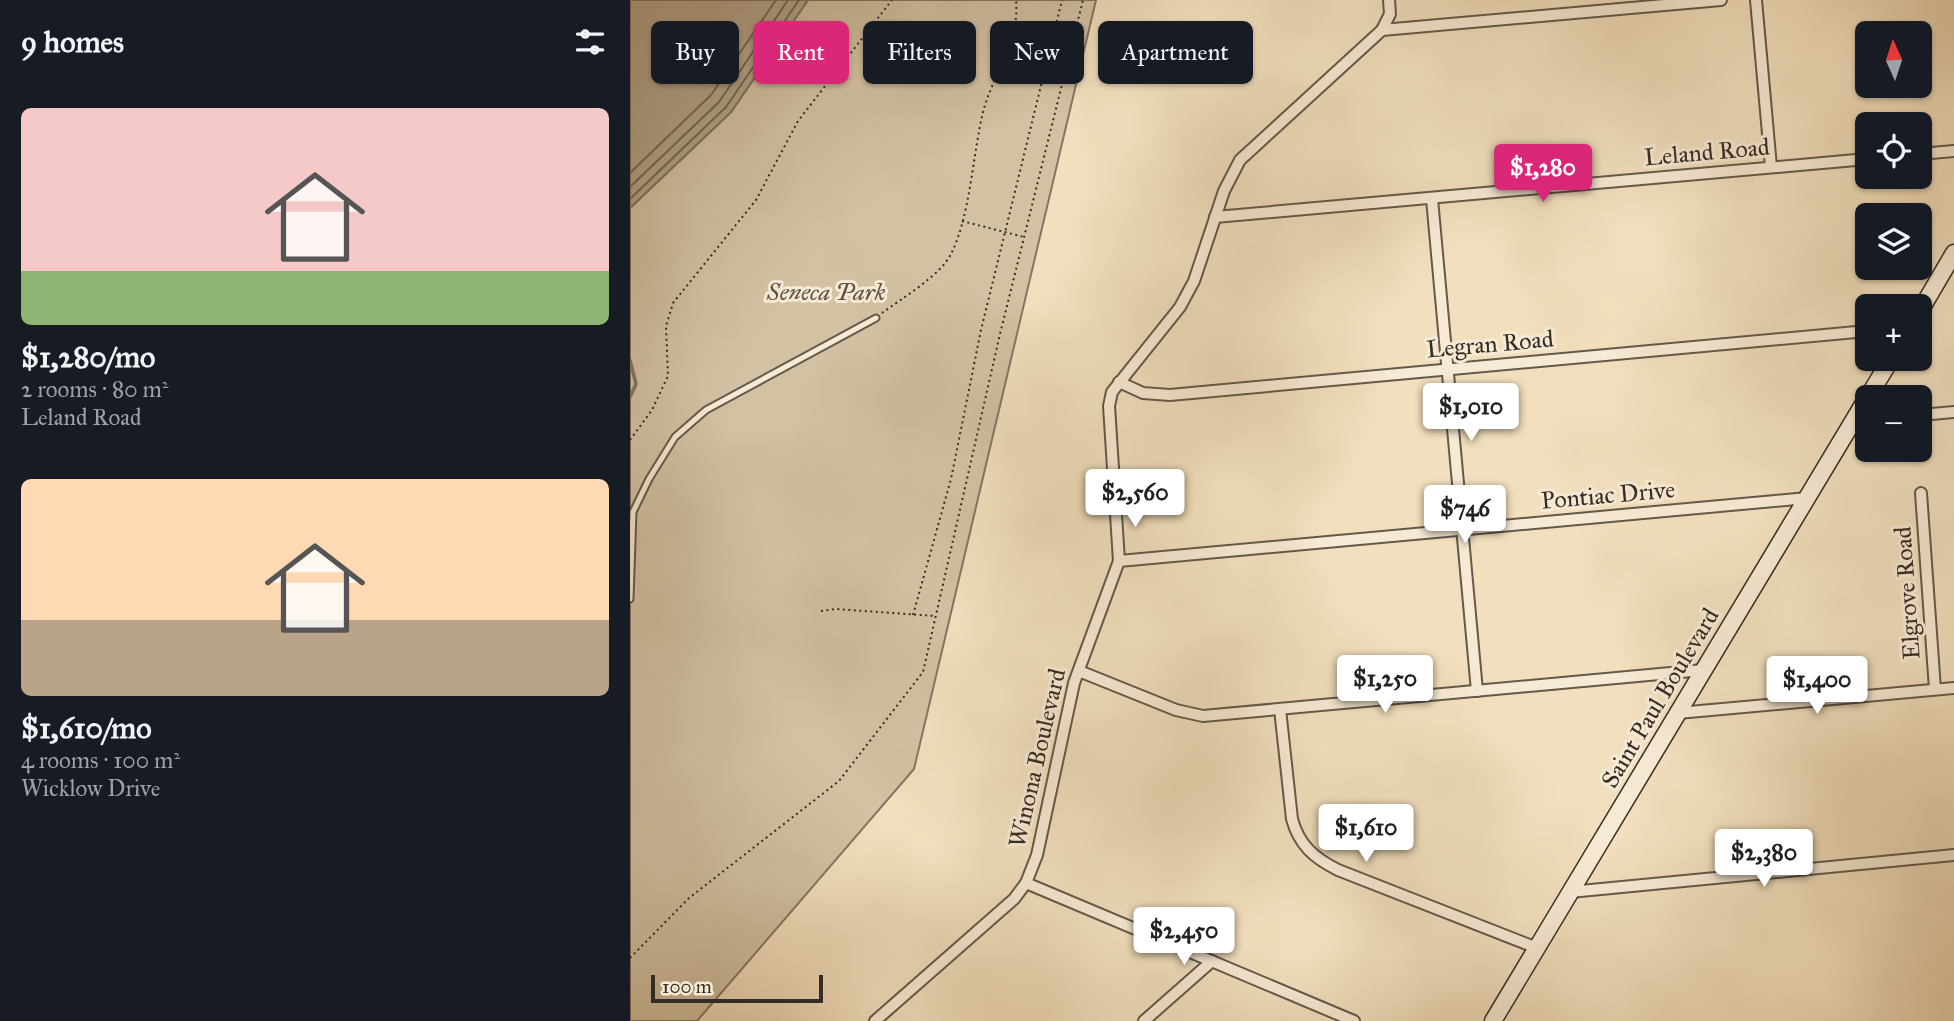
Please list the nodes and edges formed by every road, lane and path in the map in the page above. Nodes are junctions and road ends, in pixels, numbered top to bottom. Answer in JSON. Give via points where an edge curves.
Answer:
{"nodes":[{"id":1,"x":892,"y":0,"type":"edge"},
{"id":2,"x":1016,"y":0,"type":"edge"},
{"id":3,"x":1062,"y":0,"type":"edge"},
{"id":4,"x":1083,"y":0,"type":"edge"},
{"id":5,"x":1389,"y":0,"type":"edge"},
{"id":6,"x":1721,"y":0,"type":"edge"},
{"id":7,"x":1756,"y":0,"type":"edge"},
{"id":8,"x":1382,"y":30,"type":"junction"},
{"id":9,"x":1954,"y":151,"type":"edge"},
{"id":10,"x":1932,"y":153,"type":"edge"},
{"id":11,"x":1855,"y":160,"type":"edge"},
{"id":12,"x":1771,"y":167,"type":"junction"},
{"id":13,"x":1432,"y":198,"type":"junction"},
{"id":14,"x":1215,"y":218,"type":"junction"},
{"id":15,"x":961,"y":220,"type":"junction"},
{"id":16,"x":1005,"y":232,"type":"junction"},
{"id":17,"x":1024,"y":237,"type":"junction"},
{"id":18,"x":1954,"y":253,"type":"edge"},
{"id":19,"x":1930,"y":294,"type":"edge"},
{"id":20,"x":876,"y":318,"type":"joint"},
{"id":21,"x":1855,"y":332,"type":"edge"},
{"id":22,"x":1448,"y":369,"type":"junction"},
{"id":23,"x":1119,"y":382,"type":"junction"},
{"id":24,"x":1954,"y":412,"type":"edge"},
{"id":25,"x":1932,"y":414,"type":"edge"},
{"id":26,"x":1855,"y":427,"type":"edge"},
{"id":27,"x":630,"y":440,"type":"edge"},
{"id":28,"x":1921,"y":493,"type":"dead end"},
{"id":29,"x":1807,"y":498,"type":"junction"},
{"id":30,"x":1464,"y":530,"type":"junction"},
{"id":31,"x":1119,"y":561,"type":"junction"},
{"id":32,"x":630,"y":599,"type":"edge"},
{"id":33,"x":821,"y":611,"type":"dead end"},
{"id":34,"x":913,"y":615,"type":"junction"},
{"id":35,"x":936,"y":616,"type":"junction"},
{"id":36,"x":1703,"y":670,"type":"junction"},
{"id":37,"x":1079,"y":671,"type":"junction"},
{"id":38,"x":1954,"y":688,"type":"edge"},
{"id":39,"x":1935,"y":689,"type":"junction"},
{"id":40,"x":1477,"y":691,"type":"junction"},
{"id":41,"x":1280,"y":709,"type":"junction"},
{"id":42,"x":1678,"y":713,"type":"junction"},
{"id":43,"x":1954,"y":855,"type":"edge"},
{"id":44,"x":1026,"y":883,"type":"junction"},
{"id":45,"x":1570,"y":892,"type":"junction"},
{"id":46,"x":1537,"y":948,"type":"junction"},
{"id":47,"x":630,"y":958,"type":"edge"},
{"id":48,"x":1212,"y":961,"type":"junction"},
{"id":49,"x":875,"y":1021,"type":"edge"},
{"id":50,"x":1144,"y":1021,"type":"edge"},
{"id":51,"x":1354,"y":1021,"type":"edge"},
{"id":52,"x":1493,"y":1021,"type":"edge"}],
"edges":[{"from":1,"to":27,"type":"path","via":[[798,121],[756,200],[673,303],[666,326],[668,376],[652,410]]},
{"from":2,"to":15,"type":"path","via":[[1013,35],[984,111]]},
{"from":3,"to":16,"type":"path"},
{"from":4,"to":17,"type":"path"},
{"from":5,"to":8,"type":"street","via":[[1390,14]]},
{"from":6,"to":8,"type":"street"},
{"from":7,"to":12,"type":"street"},
{"from":8,"to":14,"type":"street","name":"Winona Boulevard","via":[[1245,154],[1231,174]]},
{"from":9,"to":10,"type":"street"},
{"from":11,"to":12,"type":"street","name":"Leland Road"},
{"from":12,"to":13,"type":"street","name":"Leland Road"},
{"from":13,"to":14,"type":"street","name":"Leland Road"},
{"from":13,"to":22,"type":"street"},
{"from":14,"to":23,"type":"street","name":"Winona Boulevard","via":[[1194,281],[1180,307]]},
{"from":15,"to":16,"type":"path"},
{"from":15,"to":20,"type":"path","via":[[951,255]]},
{"from":16,"to":17,"type":"path"},
{"from":16,"to":34,"type":"path","via":[[951,479]]},
{"from":17,"to":35,"type":"path"},
{"from":18,"to":19,"type":"main road"},
{"from":20,"to":32,"type":"lane","via":[[706,410],[675,437],[633,512]]},
{"from":21,"to":22,"type":"street","name":"Legran Road"},
{"from":22,"to":23,"type":"street","name":"Legran Road","via":[[1170,395],[1143,393]]},
{"from":22,"to":30,"type":"street"},
{"from":23,"to":31,"type":"street","name":"Winona Boulevard","via":[[1109,406]]},
{"from":24,"to":25,"type":"street"},
{"from":26,"to":29,"type":"main road","name":"Saint Paul Boulevard"},
{"from":28,"to":39,"type":"street","name":"Elgrove Road"},
{"from":29,"to":30,"type":"street","name":"Pontiac Drive"},
{"from":29,"to":36,"type":"main road","name":"Saint Paul Boulevard"},
{"from":30,"to":31,"type":"street","name":"Pontiac Drive"},
{"from":30,"to":40,"type":"street"},
{"from":31,"to":37,"type":"street","name":"Winona Boulevard"},
{"from":33,"to":34,"type":"path"},
{"from":34,"to":35,"type":"path"},
{"from":35,"to":47,"type":"path","via":[[923,673],[839,781],[689,898]]},
{"from":36,"to":40,"type":"street"},
{"from":36,"to":42,"type":"main road","name":"Saint Paul Boulevard"},
{"from":37,"to":41,"type":"street","via":[[1189,714]]},
{"from":37,"to":44,"type":"street","name":"Winona Boulevard","via":[[1037,855]]},
{"from":38,"to":39,"type":"street"},
{"from":39,"to":42,"type":"street"},
{"from":40,"to":41,"type":"street"},
{"from":41,"to":46,"type":"street","via":[[1292,819],[1312,855],[1338,870]]},
{"from":42,"to":45,"type":"main road","name":"Saint Paul Boulevard"},
{"from":43,"to":45,"type":"street"},
{"from":44,"to":48,"type":"street"},
{"from":44,"to":49,"type":"street","name":"Winona Boulevard","via":[[1014,900]]},
{"from":45,"to":46,"type":"main road","name":"Saint Paul Boulevard"},
{"from":46,"to":52,"type":"main road","name":"Saint Paul Boulevard"},
{"from":48,"to":50,"type":"street"},
{"from":48,"to":51,"type":"street"}]}
